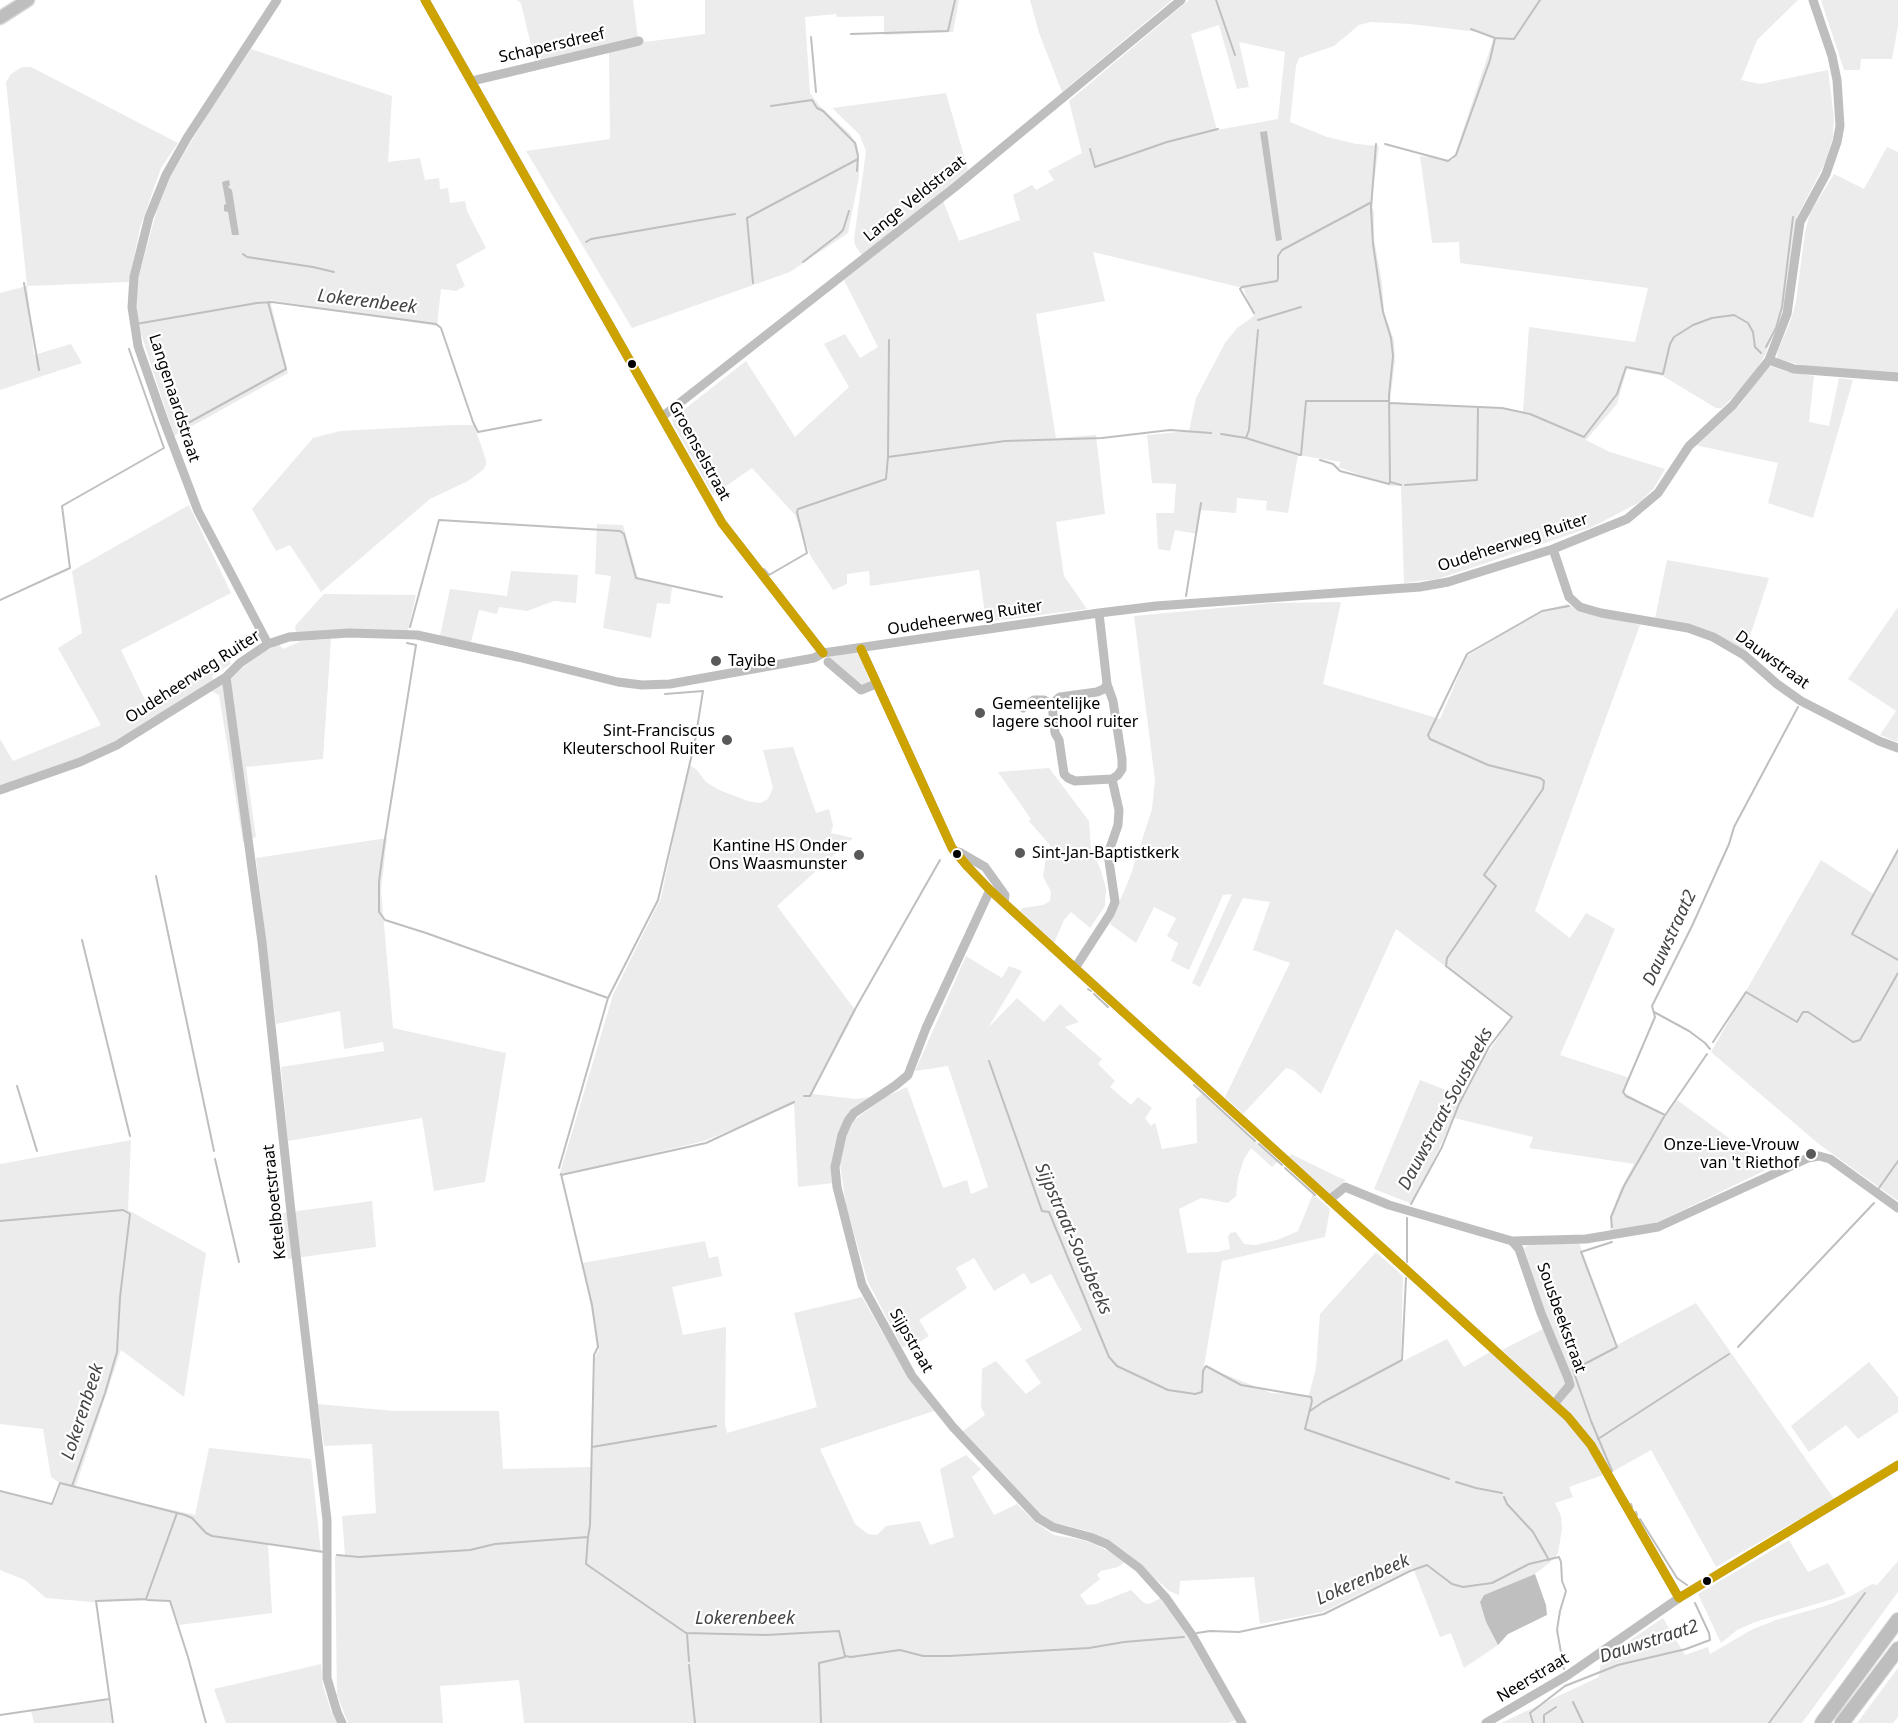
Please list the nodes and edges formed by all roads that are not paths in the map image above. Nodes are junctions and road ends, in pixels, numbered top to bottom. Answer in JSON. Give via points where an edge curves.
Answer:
{"nodes":[{"id":1,"x":28,"y":0,"type":"edge"},
{"id":2,"x":277,"y":0,"type":"edge"},
{"id":3,"x":425,"y":0,"type":"edge"},
{"id":4,"x":1181,"y":0,"type":"edge"},
{"id":5,"x":1813,"y":0,"type":"edge"},
{"id":6,"x":0,"y":18,"type":"edge"},
{"id":7,"x":639,"y":41,"type":"dead end"},
{"id":8,"x":472,"y":81,"type":"junction"},
{"id":9,"x":1769,"y":360,"type":"junction"},
{"id":10,"x":1898,"y":377,"type":"edge"},
{"id":11,"x":663,"y":416,"type":"junction"},
{"id":12,"x":1553,"y":549,"type":"junction"},
{"id":13,"x":1099,"y":613,"type":"junction"},
{"id":14,"x":268,"y":644,"type":"junction"},
{"id":15,"x":861,"y":649,"type":"junction"},
{"id":16,"x":826,"y":658,"type":"junction"},
{"id":17,"x":226,"y":676,"type":"junction"},
{"id":18,"x":876,"y":684,"type":"junction"},
{"id":19,"x":1107,"y":684,"type":"junction"},
{"id":20,"x":1052,"y":704,"type":"junction"},
{"id":21,"x":1023,"y":708,"type":"dead end"},
{"id":22,"x":1898,"y":748,"type":"edge"},
{"id":23,"x":1112,"y":779,"type":"junction"},
{"id":24,"x":0,"y":790,"type":"edge"},
{"id":25,"x":952,"y":848,"type":"junction"},
{"id":26,"x":990,"y":890,"type":"junction"},
{"id":27,"x":1004,"y":903,"type":"junction"},
{"id":28,"x":1075,"y":968,"type":"junction"},
{"id":29,"x":1329,"y":1200,"type":"junction"},
{"id":30,"x":1898,"y":1208,"type":"edge"},
{"id":31,"x":1512,"y":1241,"type":"junction"},
{"id":32,"x":1554,"y":1404,"type":"junction"},
{"id":33,"x":1898,"y":1466,"type":"edge"},
{"id":34,"x":1679,"y":1598,"type":"junction"},
{"id":35,"x":1898,"y":1620,"type":"edge"},
{"id":36,"x":1898,"y":1648,"type":"edge"},
{"id":37,"x":342,"y":1723,"type":"edge"},
{"id":38,"x":1242,"y":1723,"type":"edge"},
{"id":39,"x":1486,"y":1723,"type":"edge"},
{"id":40,"x":1822,"y":1723,"type":"edge"},
{"id":41,"x":1842,"y":1723,"type":"edge"}],
"edges":[{"from":1,"to":6,"type":"main road"},
{"from":2,"to":14,"type":"street","name":"Langenaardstraat","via":[[166,175],[149,217],[134,277],[132,308],[138,346],[198,511]]},
{"from":3,"to":8,"type":"street","name":"Groenselstraat"},
{"from":4,"to":11,"type":"street","name":"Lange Veldstraat","via":[[947,194]]},
{"from":5,"to":9,"type":"street","name":"Oudeheerweg Ruiter","via":[[1832,56],[1840,126],[1826,174],[1800,222],[1788,314]]},
{"from":7,"to":8,"type":"street","name":"Schapersdreef"},
{"from":8,"to":11,"type":"street","name":"Groenselstraat"},
{"from":9,"to":10,"type":"street","via":[[1794,369]]},
{"from":9,"to":12,"type":"street","name":"Oudeheerweg Ruiter","via":[[1733,405],[1689,446],[1649,501],[1627,519]]},
{"from":11,"to":16,"type":"street","name":"Groenselstraat","via":[[723,524]]},
{"from":12,"to":13,"type":"street","name":"Oudeheerweg Ruiter","via":[[1420,587]]},
{"from":12,"to":22,"type":"street","name":"Dauwstraat","via":[[1569,597],[1580,607],[1688,628],[1713,637],[1744,655],[1801,701]]},
{"from":13,"to":15,"type":"street","name":"Oudeheerweg Ruiter"},
{"from":13,"to":19,"type":"street"},
{"from":14,"to":16,"type":"street","name":"Oudeheerweg Ruiter","via":[[304,635],[417,635],[642,685],[670,684]]},
{"from":14,"to":17,"type":"street","name":"Oudeheerweg Ruiter"},
{"from":15,"to":16,"type":"street","name":"Oudeheerweg Ruiter"},
{"from":15,"to":18,"type":"street"},
{"from":16,"to":18,"type":"street","via":[[861,690]]},
{"from":17,"to":24,"type":"street","name":"Oudeheerweg Ruiter","via":[[117,745]]},
{"from":17,"to":37,"type":"street","name":"Ketelboetstraat","via":[[262,942],[327,1520],[327,1678]]},
{"from":18,"to":25,"type":"street"},
{"from":19,"to":20,"type":"street","via":[[1097,692],[1060,697]]},
{"from":19,"to":23,"type":"street","via":[[1122,759],[1122,769]]},
{"from":20,"to":21,"type":"street","via":[[1034,700]]},
{"from":20,"to":23,"type":"street","via":[[1064,774],[1076,781]]},
{"from":23,"to":28,"type":"street","via":[[1118,825],[1108,854],[1115,902]]},
{"from":25,"to":26,"type":"street"},
{"from":25,"to":27,"type":"street","via":[[985,867],[1005,896]]},
{"from":26,"to":27,"type":"street"},
{"from":26,"to":38,"type":"street","name":"Sijpstraat","via":[[908,1075],[854,1113],[842,1135],[835,1167],[837,1187],[862,1285],[912,1376],[952,1427],[1038,1518],[1119,1551],[1139,1568],[1192,1635]]},
{"from":27,"to":28,"type":"street"},
{"from":28,"to":29,"type":"street"},
{"from":29,"to":31,"type":"street","name":"Sousbeekstraat","via":[[1345,1187],[1352,1188],[1389,1205]]},
{"from":29,"to":32,"type":"street"},
{"from":30,"to":31,"type":"street","name":"Sousbeekstraat","via":[[1830,1159],[1819,1156],[1658,1227],[1586,1239]]},
{"from":31,"to":32,"type":"street","name":"Sousbeekstraat","via":[[1519,1249],[1570,1385]]},
{"from":32,"to":34,"type":"street","via":[[1591,1445]]},
{"from":33,"to":34,"type":"street","name":"Neerstraat"},
{"from":34,"to":39,"type":"street","name":"Neerstraat","via":[[1568,1675]]},
{"from":35,"to":40,"type":"highway"},
{"from":36,"to":41,"type":"highway"}]}
